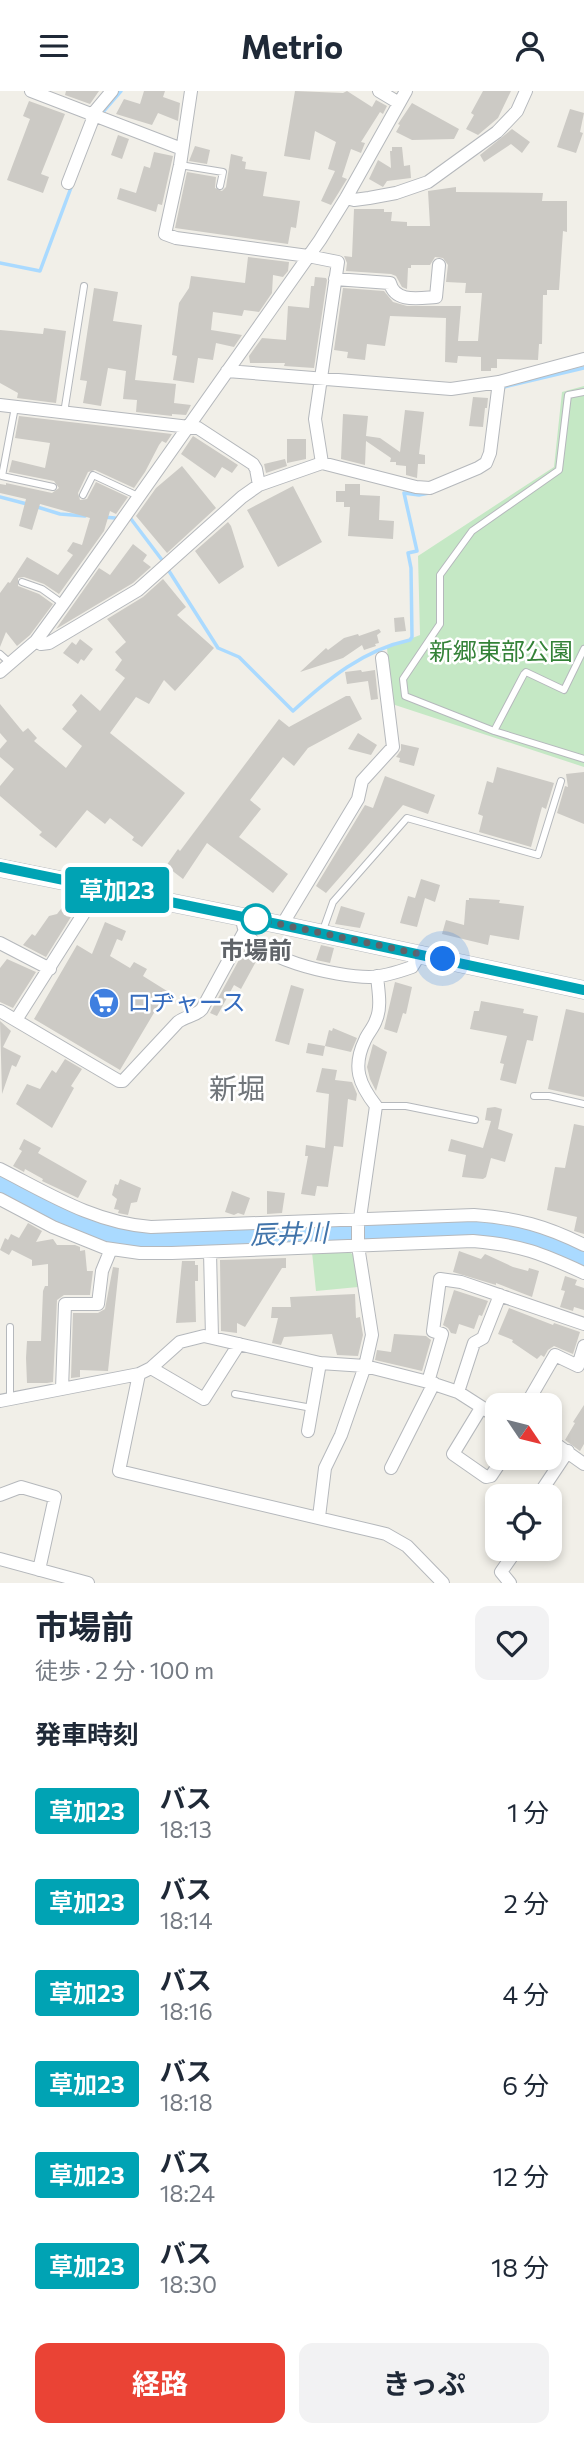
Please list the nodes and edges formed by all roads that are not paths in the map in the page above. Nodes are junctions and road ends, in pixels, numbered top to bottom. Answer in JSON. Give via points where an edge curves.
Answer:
{"nodes":[{"id":1,"x":32,"y":91,"type":"edge"},
{"id":2,"x":112,"y":91,"type":"edge"},
{"id":3,"x":191,"y":91,"type":"edge"},
{"id":4,"x":379,"y":91,"type":"edge"},
{"id":5,"x":405,"y":91,"type":"edge"},
{"id":6,"x":526,"y":91,"type":"edge"},
{"id":7,"x":399,"y":103,"type":"junction"},
{"id":8,"x":92,"y":116,"type":"junction"},
{"id":9,"x":182,"y":149,"type":"junction"},
{"id":10,"x":180,"y":165,"type":"junction"},
{"id":11,"x":68,"y":183,"type":"dead end"},
{"id":12,"x":220,"y":186,"type":"dead end"},
{"id":13,"x":346,"y":198,"type":"junction"},
{"id":14,"x":308,"y":256,"type":"junction"},
{"id":15,"x":439,"y":265,"type":"dead end"},
{"id":16,"x":335,"y":279,"type":"junction"},
{"id":17,"x":84,"y":286,"type":"dead end"},
{"id":18,"x":584,"y":359,"type":"edge"},
{"id":19,"x":228,"y":371,"type":"junction"},
{"id":20,"x":321,"y":378,"type":"junction"},
{"id":21,"x":499,"y":382,"type":"junction"},
{"id":22,"x":584,"y":392,"type":"edge"},
{"id":23,"x":0,"y":405,"type":"edge"},
{"id":24,"x":16,"y":407,"type":"junction"},
{"id":25,"x":64,"y":413,"type":"junction"},
{"id":26,"x":187,"y":428,"type":"junction"},
{"id":27,"x":322,"y":463,"type":"junction"},
{"id":28,"x":260,"y":485,"type":"junction"},
{"id":29,"x":53,"y":487,"type":"dead end"},
{"id":30,"x":83,"y":495,"type":"dead end"},
{"id":31,"x":138,"y":496,"type":"junction"},
{"id":32,"x":22,"y":582,"type":"dead end"},
{"id":33,"x":63,"y":604,"type":"junction"},
{"id":34,"x":36,"y":641,"type":"junction"},
{"id":35,"x":584,"y":649,"type":"edge"},
{"id":36,"x":0,"y":654,"type":"edge"},
{"id":37,"x":382,"y":658,"type":"dead end"},
{"id":38,"x":5,"y":668,"type":"edge"},
{"id":39,"x":494,"y":731,"type":"junction"},
{"id":40,"x":584,"y":759,"type":"edge"},
{"id":41,"x":561,"y":781,"type":"dead end"},
{"id":42,"x":0,"y":867,"type":"edge"},
{"id":43,"x":98,"y":887,"type":"junction"},
{"id":44,"x":243,"y":924,"type":"junction"},
{"id":45,"x":282,"y":925,"type":"junction"},
{"id":46,"x":322,"y":933,"type":"junction"},
{"id":47,"x":0,"y":943,"type":"edge"},
{"id":48,"x":419,"y":954,"type":"junction"},
{"id":49,"x":50,"y":969,"type":"junction"},
{"id":50,"x":377,"y":976,"type":"junction"},
{"id":51,"x":584,"y":990,"type":"edge"},
{"id":52,"x":0,"y":1011,"type":"edge"},
{"id":53,"x":16,"y":1020,"type":"junction"},
{"id":54,"x":534,"y":1096,"type":"dead end"},
{"id":55,"x":584,"y":1104,"type":"edge"},
{"id":56,"x":376,"y":1106,"type":"junction"},
{"id":57,"x":475,"y":1120,"type":"dead end"},
{"id":58,"x":0,"y":1168,"type":"edge"},
{"id":59,"x":0,"y":1199,"type":"edge"},
{"id":60,"x":358,"y":1219,"type":"junction"},
{"id":61,"x":584,"y":1245,"type":"edge"},
{"id":62,"x":358,"y":1247,"type":"junction"},
{"id":63,"x":111,"y":1249,"type":"junction"},
{"id":64,"x":210,"y":1252,"type":"junction"},
{"id":65,"x":584,"y":1273,"type":"edge"},
{"id":66,"x":500,"y":1295,"type":"junction"},
{"id":67,"x":584,"y":1324,"type":"edge"},
{"id":68,"x":10,"y":1327,"type":"dead end"},
{"id":69,"x":212,"y":1337,"type":"junction"},
{"id":70,"x":239,"y":1344,"type":"junction"},
{"id":71,"x":584,"y":1346,"type":"edge"},
{"id":72,"x":320,"y":1363,"type":"junction"},
{"id":73,"x":365,"y":1366,"type":"junction"},
{"id":74,"x":145,"y":1371,"type":"junction"},
{"id":75,"x":431,"y":1382,"type":"junction"},
{"id":76,"x":62,"y":1389,"type":"junction"},
{"id":77,"x":458,"y":1392,"type":"junction"},
{"id":78,"x":533,"y":1393,"type":"edge"},
{"id":79,"x":235,"y":1394,"type":"dead end"},
{"id":80,"x":5,"y":1400,"type":"edge"},
{"id":81,"x":312,"y":1408,"type":"junction"},
{"id":82,"x":481,"y":1408,"type":"junction"},
{"id":83,"x":485,"y":1410,"type":"edge"},
{"id":84,"x":308,"y":1431,"type":"dead end"},
{"id":85,"x":562,"y":1447,"type":"edge"},
{"id":86,"x":568,"y":1451,"type":"junction"},
{"id":87,"x":584,"y":1463,"type":"edge"},
{"id":88,"x":391,"y":1468,"type":"dead end"},
{"id":89,"x":495,"y":1470,"type":"edge"},
{"id":90,"x":546,"y":1484,"type":"edge"},
{"id":91,"x":0,"y":1495,"type":"edge"},
{"id":92,"x":319,"y":1517,"type":"junction"},
{"id":93,"x":0,"y":1559,"type":"edge"},
{"id":94,"x":509,"y":1561,"type":"edge"},
{"id":95,"x":38,"y":1570,"type":"junction"},
{"id":96,"x":88,"y":1583,"type":"edge"},
{"id":97,"x":443,"y":1583,"type":"edge"},
{"id":98,"x":510,"y":1583,"type":"edge"}],
"edges":[{"from":1,"to":8,"type":"street"},
{"from":2,"to":8,"type":"street"},
{"from":3,"to":9,"type":"street"},
{"from":4,"to":7,"type":"street"},
{"from":5,"to":7,"type":"street"},
{"from":6,"to":13,"type":"street","via":[[517,111],[498,132],[434,178],[396,193]]},
{"from":7,"to":13,"type":"street"},
{"from":8,"to":9,"type":"street"},
{"from":8,"to":11,"type":"street"},
{"from":9,"to":10,"type":"street"},
{"from":10,"to":12,"type":"lane","via":[[223,172]]},
{"from":10,"to":14,"type":"street","via":[[165,234]]},
{"from":13,"to":14,"type":"street"},
{"from":14,"to":16,"type":"street","via":[[338,262]]},
{"from":14,"to":19,"type":"street"},
{"from":15,"to":16,"type":"street","via":[[436,297],[398,296],[390,282]]},
{"from":16,"to":20,"type":"street"},
{"from":17,"to":25,"type":"lane"},
{"from":18,"to":21,"type":"street"},
{"from":19,"to":20,"type":"street"},
{"from":19,"to":26,"type":"street"},
{"from":20,"to":21,"type":"street","via":[[451,389]]},
{"from":20,"to":27,"type":"street","via":[[315,418]]},
{"from":21,"to":27,"type":"street","via":[[490,453],[478,468],[430,488],[416,488]]},
{"from":22,"to":39,"type":"lane","via":[[568,395],[559,470],[472,531],[440,575],[440,624],[403,679],[405,696]]},
{"from":23,"to":24,"type":"street"},
{"from":24,"to":25,"type":"street"},
{"from":24,"to":29,"type":"lane","via":[[2,475]]},
{"from":25,"to":26,"type":"street"},
{"from":26,"to":28,"type":"street","via":[[198,428],[253,464]]},
{"from":26,"to":31,"type":"street"},
{"from":27,"to":28,"type":"street"},
{"from":28,"to":34,"type":"street","via":[[138,590],[49,643]]},
{"from":30,"to":31,"type":"lane","via":[[93,475]]},
{"from":31,"to":33,"type":"street"},
{"from":32,"to":33,"type":"lane"},
{"from":33,"to":34,"type":"street"},
{"from":34,"to":38,"type":"street"},
{"from":35,"to":39,"type":"lane","via":[[565,689],[523,674]]},
{"from":36,"to":38,"type":"lane"},
{"from":37,"to":45,"type":"street","via":[[393,747],[362,781],[358,799]]},
{"from":39,"to":40,"type":"lane"},
{"from":41,"to":46,"type":"lane","via":[[538,855],[407,818],[333,902]]},
{"from":42,"to":43,"type":"main road"},
{"from":43,"to":44,"type":"main road"},
{"from":43,"to":49,"type":"street"},
{"from":44,"to":45,"type":"main road"},
{"from":44,"to":50,"type":"street","via":[[257,943],[282,959],[340,974]]},
{"from":44,"to":53,"type":"street","via":[[202,1009],[183,1017],[123,1081]]},
{"from":45,"to":46,"type":"main road"},
{"from":46,"to":48,"type":"main road"},
{"from":47,"to":49,"type":"street"},
{"from":48,"to":50,"type":"street","via":[[412,967]]},
{"from":48,"to":51,"type":"main road"},
{"from":49,"to":53,"type":"street"},
{"from":50,"to":56,"type":"street","via":[[379,1009],[362,1045],[358,1077]]},
{"from":52,"to":53,"type":"street"},
{"from":54,"to":55,"type":"lane"},
{"from":56,"to":57,"type":"lane","via":[[406,1106]]},
{"from":56,"to":60,"type":"street"},
{"from":58,"to":60,"type":"street","via":[[88,1214],[131,1226]]},
{"from":59,"to":63,"type":"street"},
{"from":60,"to":61,"type":"street","via":[[497,1216],[536,1224]]},
{"from":60,"to":62,"type":"street"},
{"from":62,"to":64,"type":"street"},
{"from":62,"to":65,"type":"street","via":[[438,1241],[509,1244]]},
{"from":62,"to":73,"type":"street","via":[[372,1335]]},
{"from":63,"to":64,"type":"street"},
{"from":63,"to":76,"type":"street","via":[[102,1271],[98,1304],[65,1304]]},
{"from":64,"to":69,"type":"street"},
{"from":66,"to":67,"type":"street"},
{"from":66,"to":75,"type":"street","via":[[440,1279],[433,1331],[442,1334]]},
{"from":66,"to":77,"type":"street","via":[[483,1338],[474,1343]]},
{"from":68,"to":80,"type":"lane"},
{"from":69,"to":70,"type":"street"},
{"from":69,"to":74,"type":"street","via":[[180,1342]]},
{"from":70,"to":72,"type":"street"},
{"from":70,"to":74,"type":"street","via":[[204,1399]]},
{"from":71,"to":78,"type":"street","via":[[578,1366],[555,1355]]},
{"from":72,"to":73,"type":"street"},
{"from":72,"to":81,"type":"street"},
{"from":73,"to":75,"type":"street"},
{"from":73,"to":92,"type":"street","via":[[325,1468]]},
{"from":74,"to":76,"type":"street"},
{"from":74,"to":92,"type":"street","via":[[119,1471]]},
{"from":75,"to":77,"type":"street"},
{"from":75,"to":88,"type":"street"},
{"from":76,"to":80,"type":"street"},
{"from":77,"to":82,"type":"street"},
{"from":79,"to":81,"type":"lane"},
{"from":81,"to":84,"type":"street"},
{"from":82,"to":83,"type":"street"},
{"from":82,"to":89,"type":"street","via":[[453,1454],[486,1477]]},
{"from":85,"to":86,"type":"street"},
{"from":86,"to":87,"type":"street"},
{"from":86,"to":90,"type":"street"},
{"from":91,"to":95,"type":"street","via":[[21,1487],[55,1497]]},
{"from":92,"to":97,"type":"street","via":[[386,1534],[407,1546]]},
{"from":93,"to":95,"type":"street"},
{"from":94,"to":98,"type":"street","via":[[501,1572]]},
{"from":95,"to":96,"type":"street"}]}
